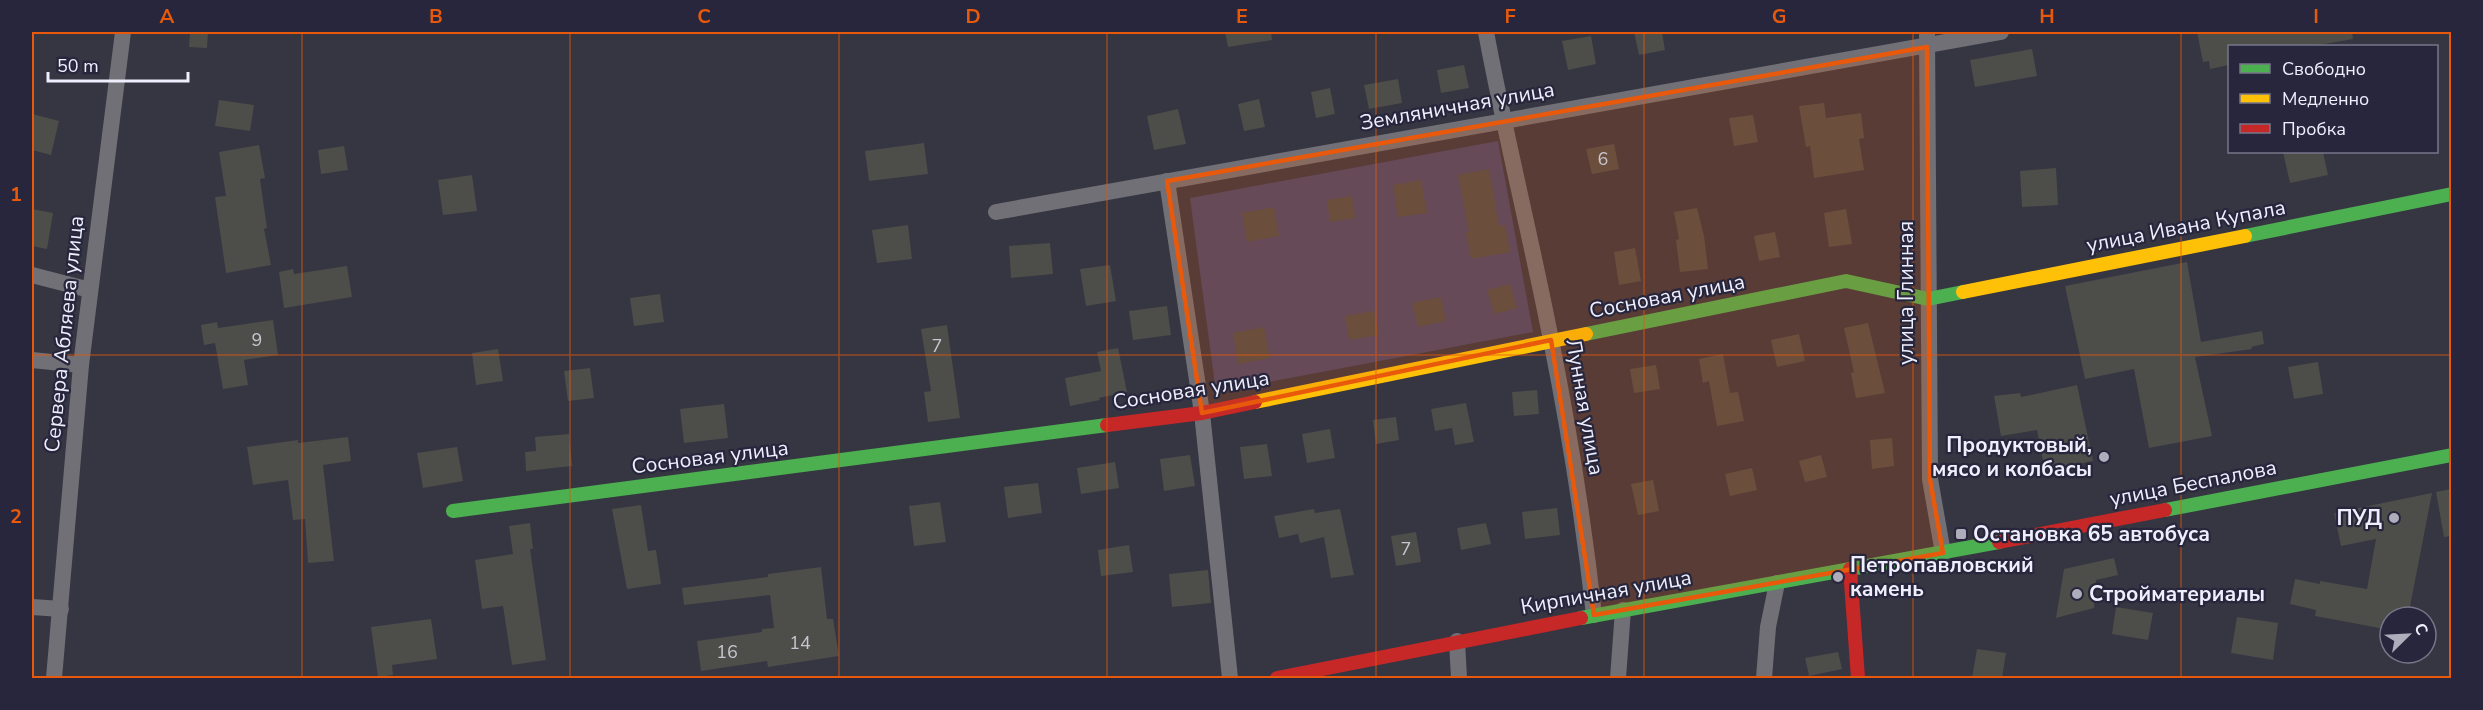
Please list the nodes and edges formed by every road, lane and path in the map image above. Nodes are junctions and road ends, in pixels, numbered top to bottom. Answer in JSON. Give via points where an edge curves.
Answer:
{"nodes":[{"id":1,"x":123,"y":32,"type":"edge"},
{"id":2,"x":1485,"y":32,"type":"edge"},
{"id":3,"x":2001,"y":32,"type":"edge"},
{"id":4,"x":1927,"y":39,"type":"edge"},
{"id":5,"x":1503,"y":121,"type":"junction"},
{"id":6,"x":1167,"y":182,"type":"junction"},
{"id":7,"x":2451,"y":194,"type":"edge"},
{"id":8,"x":996,"y":213,"type":"dead end"},
{"id":9,"x":32,"y":275,"type":"edge"},
{"id":10,"x":90,"y":290,"type":"junction"},
{"id":11,"x":1928,"y":299,"type":"junction"},
{"id":12,"x":1551,"y":340,"type":"junction"},
{"id":13,"x":32,"y":360,"type":"edge"},
{"id":14,"x":81,"y":365,"type":"junction"},
{"id":15,"x":1202,"y":413,"type":"junction"},
{"id":16,"x":2451,"y":455,"type":"edge"},
{"id":17,"x":453,"y":511,"type":"dead end"},
{"id":18,"x":1943,"y":553,"type":"junction"},
{"id":19,"x":1850,"y":569,"type":"junction"},
{"id":20,"x":1777,"y":583,"type":"junction"},
{"id":21,"x":32,"y":607,"type":"edge"},
{"id":22,"x":61,"y":609,"type":"junction"},
{"id":23,"x":1623,"y":610,"type":"junction"},
{"id":24,"x":1594,"y":615,"type":"junction"},
{"id":25,"x":1457,"y":641,"type":"junction"},
{"id":26,"x":1321,"y":674,"type":"edge"},
{"id":27,"x":54,"y":678,"type":"edge"},
{"id":28,"x":1230,"y":678,"type":"edge"},
{"id":29,"x":1277,"y":678,"type":"edge"},
{"id":30,"x":1459,"y":678,"type":"edge"},
{"id":31,"x":1618,"y":678,"type":"edge"},
{"id":32,"x":1764,"y":678,"type":"edge"},
{"id":33,"x":1858,"y":678,"type":"edge"}],
"edges":[{"from":1,"to":10,"type":"street","name":"Сервера Абляева улица"},
{"from":2,"to":5,"type":"street","name":"Лунная улица"},
{"from":3,"to":4,"type":"street","name":"Земляничная улица"},
{"from":4,"to":5,"type":"street","name":"Земляничная улица"},
{"from":4,"to":11,"type":"street","name":"улица Глинная"},
{"from":5,"to":6,"type":"street","name":"Земляничная улица"},
{"from":5,"to":12,"type":"street","name":"Лунная улица"},
{"from":6,"to":8,"type":"street","name":"Земляничная улица"},
{"from":6,"to":15,"type":"street"},
{"from":7,"to":11,"type":"street","name":"улица Ивана Купала"},
{"from":9,"to":10,"type":"street"},
{"from":10,"to":14,"type":"street","name":"Сервера Абляева улица"},
{"from":11,"to":12,"type":"street","name":"Сосновая улица","via":[[1846,281]]},
{"from":11,"to":18,"type":"street","name":"улица Глинная","via":[[1930,479]]},
{"from":12,"to":15,"type":"street","name":"Сосновая улица"},
{"from":12,"to":24,"type":"street","name":"Лунная улица","via":[[1589,563]]},
{"from":13,"to":14,"type":"street"},
{"from":14,"to":22,"type":"street","name":"Сервера Абляева улица"},
{"from":15,"to":17,"type":"street","name":"Сосновая улица"},
{"from":15,"to":28,"type":"street"},
{"from":16,"to":18,"type":"street","name":"улица Беспалова"},
{"from":18,"to":19,"type":"street","name":"Кирпичная улица"},
{"from":19,"to":20,"type":"street","name":"Кирпичная улица"},
{"from":19,"to":33,"type":"street"},
{"from":20,"to":23,"type":"street","name":"Кирпичная улица"},
{"from":20,"to":32,"type":"street"},
{"from":21,"to":22,"type":"street"},
{"from":22,"to":27,"type":"street","name":"Сервера Абляева улица"},
{"from":23,"to":24,"type":"street","name":"Кирпичная улица"},
{"from":23,"to":31,"type":"street"},
{"from":24,"to":25,"type":"street","name":"Кирпичная улица"},
{"from":25,"to":26,"type":"street","name":"Кирпичная улица"},
{"from":25,"to":30,"type":"street"},
{"from":26,"to":29,"type":"street","name":"Кирпичная улица"}]}
